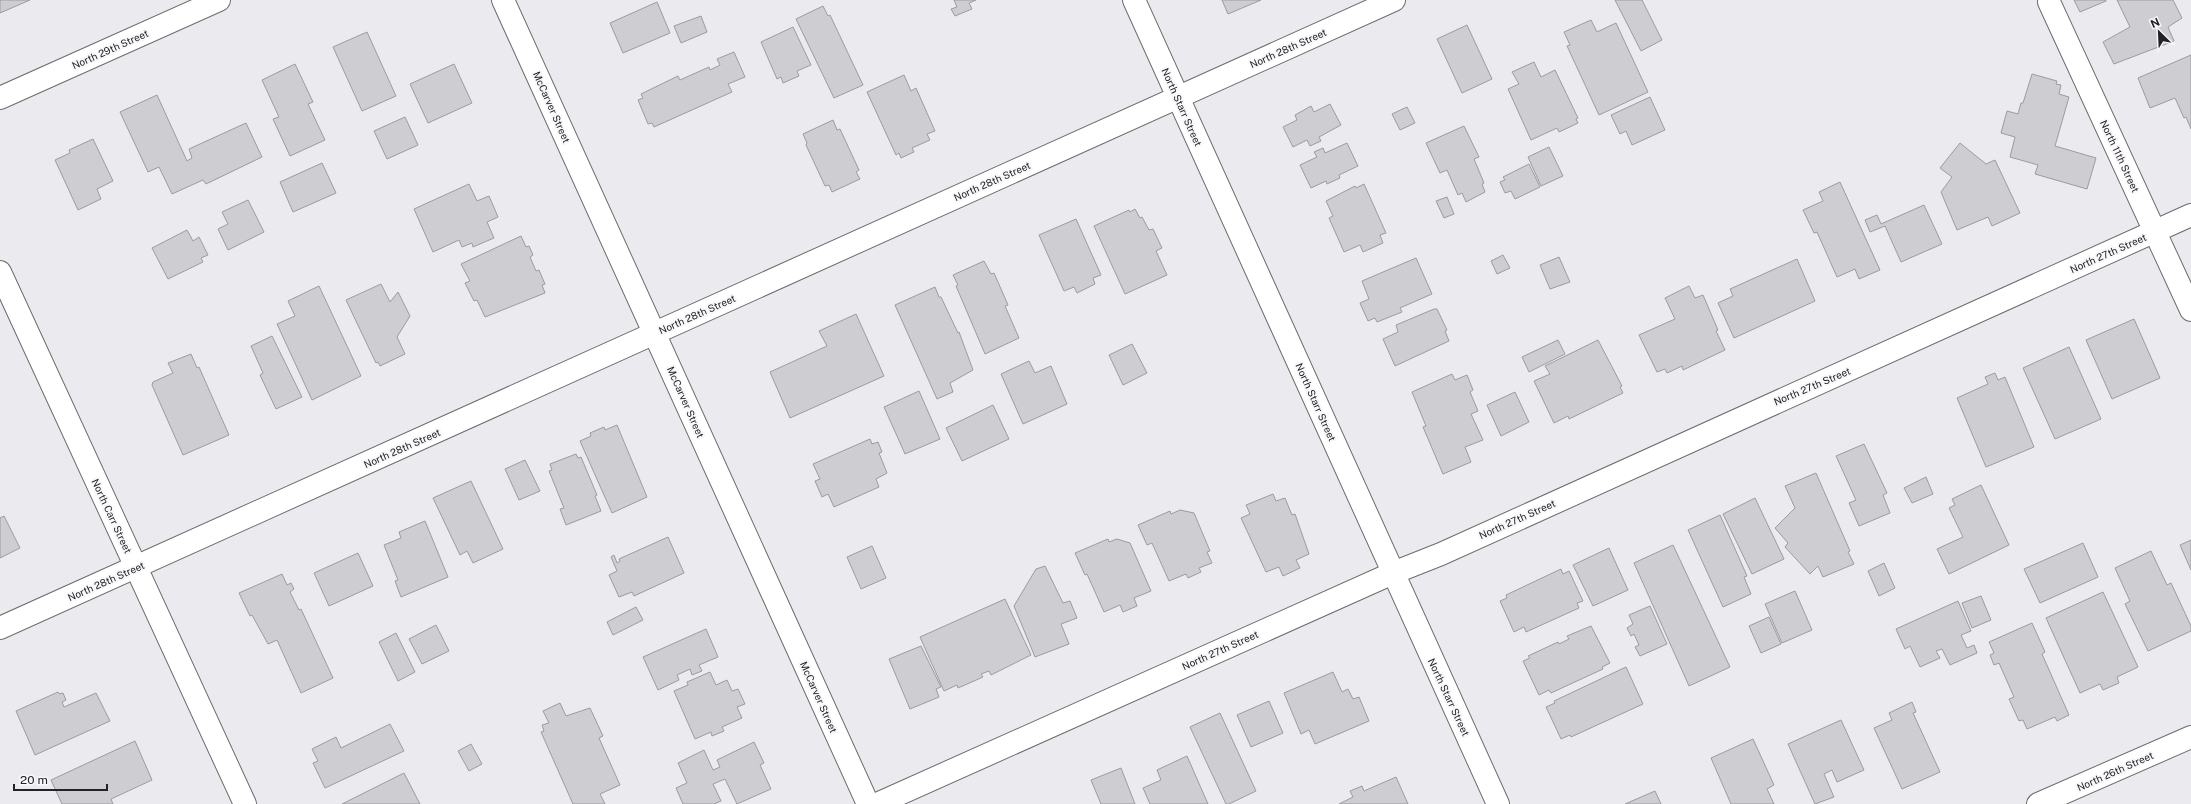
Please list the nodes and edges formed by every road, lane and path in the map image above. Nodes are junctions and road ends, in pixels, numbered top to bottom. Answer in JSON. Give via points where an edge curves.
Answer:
{"nodes":[{"id":1,"x":219,"y":0,"type":"edge"},
{"id":2,"x":503,"y":0,"type":"edge"},
{"id":3,"x":1134,"y":0,"type":"edge"},
{"id":4,"x":1394,"y":0,"type":"edge"},
{"id":5,"x":2049,"y":2,"type":"dead end"},
{"id":6,"x":0,"y":98,"type":"edge"},
{"id":7,"x":1178,"y":98,"type":"junction"},
{"id":8,"x":2191,"y":215,"type":"edge"},
{"id":9,"x":2155,"y":232,"type":"junction"},
{"id":10,"x":0,"y":272,"type":"edge"},
{"id":11,"x":2191,"y":310,"type":"edge"},
{"id":12,"x":654,"y":333,"type":"junction"},
{"id":13,"x":136,"y":568,"type":"junction"},
{"id":14,"x":1393,"y":573,"type":"junction"},
{"id":15,"x":0,"y":628,"type":"edge"},
{"id":16,"x":2191,"y":737,"type":"edge"},
{"id":17,"x":245,"y":804,"type":"edge"},
{"id":18,"x":868,"y":804,"type":"edge"},
{"id":19,"x":877,"y":804,"type":"edge"},
{"id":20,"x":1498,"y":804,"type":"edge"},
{"id":21,"x":2038,"y":804,"type":"edge"}],
"edges":[{"from":1,"to":6,"type":"street","name":"North 29th Street"},
{"from":2,"to":12,"type":"street","name":"McCarver Street"},
{"from":3,"to":7,"type":"street","name":"North Starr Street"},
{"from":4,"to":7,"type":"street","name":"North 28th Street"},
{"from":5,"to":9,"type":"street","name":"North 11th Street"},
{"from":7,"to":12,"type":"street","name":"North 28th Street"},
{"from":7,"to":14,"type":"street","name":"North Starr Street"},
{"from":8,"to":9,"type":"street","name":"North 27th Street"},
{"from":9,"to":11,"type":"street","name":"North 11th Street"},
{"from":9,"to":14,"type":"street","name":"North 27th Street","via":[[1441,554]]},
{"from":10,"to":13,"type":"street","name":"North Carr Street"},
{"from":12,"to":13,"type":"street","name":"North 28th Street"},
{"from":12,"to":18,"type":"street","name":"McCarver Street"},
{"from":13,"to":15,"type":"street","name":"North 28th Street"},
{"from":13,"to":17,"type":"street","name":"North Carr Street"},
{"from":14,"to":19,"type":"street","name":"North 27th Street"},
{"from":14,"to":20,"type":"street","name":"North Starr Street"},
{"from":16,"to":21,"type":"street","name":"North 26th Street"}]}
